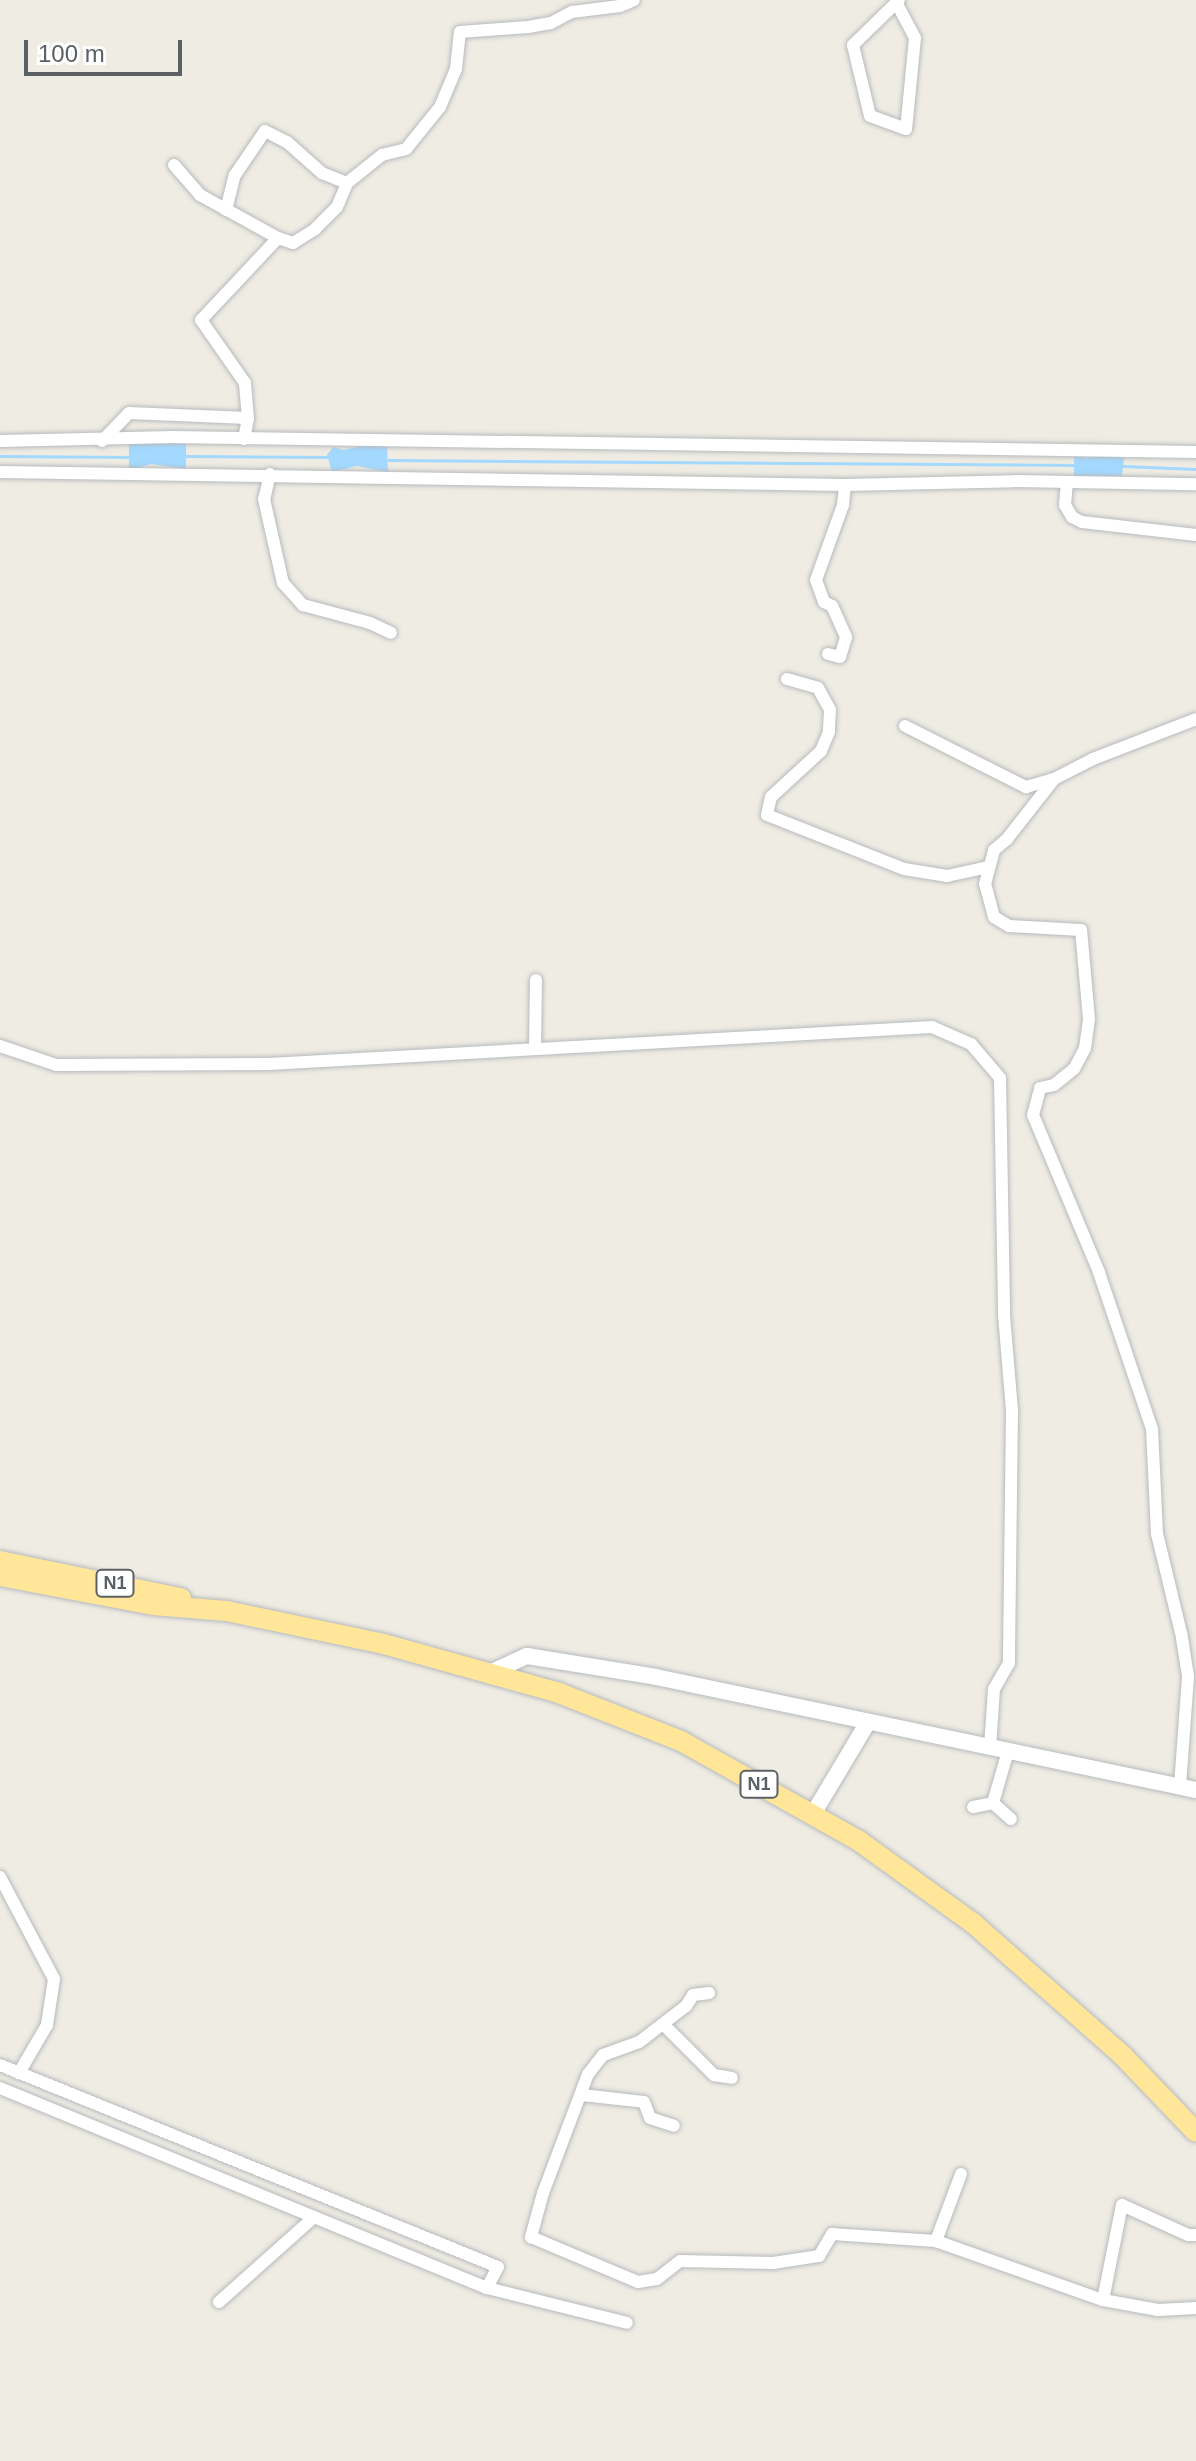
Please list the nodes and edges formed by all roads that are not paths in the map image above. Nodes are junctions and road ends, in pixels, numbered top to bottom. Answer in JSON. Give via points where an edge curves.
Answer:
{"nodes":[{"id":1,"x":634,"y":0,"type":"edge"},
{"id":2,"x":898,"y":2,"type":"edge"},
{"id":3,"x":174,"y":165,"type":"dead end"},
{"id":4,"x":347,"y":183,"type":"junction"},
{"id":5,"x":226,"y":210,"type":"junction"},
{"id":6,"x":278,"y":238,"type":"junction"},
{"id":7,"x":248,"y":418,"type":"junction"},
{"id":8,"x":244,"y":439,"type":"junction"},
{"id":9,"x":0,"y":441,"type":"edge"},
{"id":10,"x":102,"y":441,"type":"junction"},
{"id":11,"x":1196,"y":452,"type":"edge"},
{"id":12,"x":0,"y":472,"type":"edge"},
{"id":13,"x":270,"y":474,"type":"junction"},
{"id":14,"x":1067,"y":482,"type":"junction"},
{"id":15,"x":1196,"y":484,"type":"edge"},
{"id":16,"x":845,"y":485,"type":"junction"},
{"id":17,"x":1196,"y":535,"type":"edge"},
{"id":18,"x":391,"y":633,"type":"dead end"},
{"id":19,"x":828,"y":654,"type":"dead end"},
{"id":20,"x":787,"y":679,"type":"dead end"},
{"id":21,"x":1196,"y":719,"type":"edge"},
{"id":22,"x":905,"y":726,"type":"dead end"},
{"id":23,"x":1054,"y":779,"type":"junction"},
{"id":24,"x":989,"y":867,"type":"junction"},
{"id":25,"x":536,"y":980,"type":"dead end"},
{"id":26,"x":0,"y":1046,"type":"edge"},
{"id":27,"x":535,"y":1049,"type":"junction"},
{"id":28,"x":0,"y":1561,"type":"edge"},
{"id":29,"x":0,"y":1576,"type":"edge"},
{"id":30,"x":227,"y":1611,"type":"junction"},
{"id":31,"x":492,"y":1672,"type":"junction"},
{"id":32,"x":868,"y":1722,"type":"junction"},
{"id":33,"x":990,"y":1747,"type":"junction"},
{"id":34,"x":1008,"y":1751,"type":"junction"},
{"id":35,"x":1188,"y":1788,"type":"edge"},
{"id":36,"x":993,"y":1803,"type":"junction"},
{"id":37,"x":973,"y":1807,"type":"dead end"},
{"id":38,"x":813,"y":1814,"type":"junction"},
{"id":39,"x":1011,"y":1819,"type":"dead end"},
{"id":40,"x":0,"y":1877,"type":"edge"},
{"id":41,"x":709,"y":1993,"type":"dead end"},
{"id":42,"x":664,"y":2025,"type":"junction"},
{"id":43,"x":0,"y":2065,"type":"edge"},
{"id":44,"x":19,"y":2073,"type":"junction"},
{"id":45,"x":732,"y":2078,"type":"dead end"},
{"id":46,"x":0,"y":2088,"type":"edge"},
{"id":47,"x":582,"y":2095,"type":"junction"},
{"id":48,"x":674,"y":2126,"type":"dead end"},
{"id":49,"x":1196,"y":2132,"type":"edge"},
{"id":50,"x":961,"y":2174,"type":"dead end"},
{"id":51,"x":314,"y":2217,"type":"junction"},
{"id":52,"x":1196,"y":2235,"type":"edge"},
{"id":53,"x":936,"y":2241,"type":"junction"},
{"id":54,"x":487,"y":2288,"type":"junction"},
{"id":55,"x":1103,"y":2300,"type":"junction"},
{"id":56,"x":219,"y":2302,"type":"dead end"},
{"id":57,"x":1196,"y":2308,"type":"edge"},
{"id":58,"x":627,"y":2323,"type":"dead end"}],
"edges":[{"from":1,"to":4,"type":"street","via":[[572,12],[551,23],[460,32],[456,69],[440,107],[406,149],[382,155]]},
{"from":2,"to":2,"type":"street","via":[[853,45],[870,116],[906,129],[915,38]]},
{"from":3,"to":5,"type":"street","via":[[200,195]]},
{"from":4,"to":5,"type":"street","via":[[322,173],[287,142],[265,131],[235,175]]},
{"from":4,"to":6,"type":"street","via":[[337,207],[315,229],[293,243]]},
{"from":5,"to":6,"type":"street"},
{"from":6,"to":7,"type":"street","via":[[201,320],[245,383]]},
{"from":7,"to":8,"type":"street"},
{"from":7,"to":10,"type":"street","via":[[129,413]]},
{"from":8,"to":10,"type":"street"},
{"from":8,"to":11,"type":"street"},
{"from":9,"to":10,"type":"street"},
{"from":12,"to":13,"type":"street"},
{"from":13,"to":16,"type":"street"},
{"from":13,"to":18,"type":"street","via":[[264,499],[283,583],[303,605]]},
{"from":14,"to":15,"type":"street"},
{"from":14,"to":16,"type":"street"},
{"from":14,"to":17,"type":"street","via":[[1065,505],[1082,522]]},
{"from":16,"to":19,"type":"street","via":[[816,580],[846,637],[840,657]]},
{"from":20,"to":24,"type":"street","via":[[818,688],[830,710],[829,732],[821,751],[771,797],[767,815],[904,869],[947,876]]},
{"from":21,"to":23,"type":"street"},
{"from":22,"to":23,"type":"street","via":[[1026,787]]},
{"from":23,"to":24,"type":"street","via":[[994,850]]},
{"from":24,"to":35,"type":"street","via":[[985,884],[994,917],[1009,926],[1081,930],[1089,1019],[1085,1048],[1074,1069],[1054,1085],[1040,1088],[1033,1115],[1099,1272],[1152,1429],[1157,1534],[1188,1676]]},
{"from":25,"to":27,"type":"street"},
{"from":26,"to":27,"type":"street","via":[[56,1065],[269,1064]]},
{"from":27,"to":33,"type":"street","via":[[932,1027],[971,1044],[1000,1078],[1004,1315],[1012,1410],[1009,1663],[994,1689]]},
{"from":28,"to":30,"type":"highway","number":"N1","via":[[156,1591]]},
{"from":29,"to":30,"type":"highway","number":"N1","via":[[153,1605]]},
{"from":30,"to":31,"type":"highway","number":"N1"},
{"from":31,"to":32,"type":"main road","via":[[527,1656]]},
{"from":31,"to":38,"type":"highway","number":"N1","via":[[681,1741]]},
{"from":32,"to":33,"type":"main road"},
{"from":32,"to":38,"type":"main road"},
{"from":33,"to":34,"type":"main road"},
{"from":34,"to":35,"type":"main road"},
{"from":34,"to":36,"type":"street"},
{"from":36,"to":37,"type":"street"},
{"from":36,"to":39,"type":"street"},
{"from":38,"to":49,"type":"highway","number":"N1","via":[[974,1924],[1123,2056]]},
{"from":40,"to":44,"type":"street","via":[[54,1979],[47,2025]]},
{"from":41,"to":42,"type":"street","via":[[693,1995]]},
{"from":42,"to":45,"type":"street","via":[[714,2075]]},
{"from":42,"to":47,"type":"street","via":[[639,2042],[603,2055],[588,2074]]},
{"from":43,"to":44,"type":"street"},
{"from":44,"to":54,"type":"street","via":[[498,2267]]},
{"from":46,"to":51,"type":"street"},
{"from":47,"to":48,"type":"street","via":[[644,2102],[650,2118]]},
{"from":47,"to":53,"type":"street","via":[[531,2237],[585,2261],[638,2282],[657,2279],[680,2261],[773,2263],[819,2256],[832,2234]]},
{"from":50,"to":53,"type":"street"},
{"from":51,"to":54,"type":"street"},
{"from":51,"to":56,"type":"street"},
{"from":52,"to":55,"type":"street","via":[[1122,2205]]},
{"from":53,"to":55,"type":"street"},
{"from":54,"to":58,"type":"street"},
{"from":55,"to":57,"type":"street","via":[[1158,2310]]}]}
